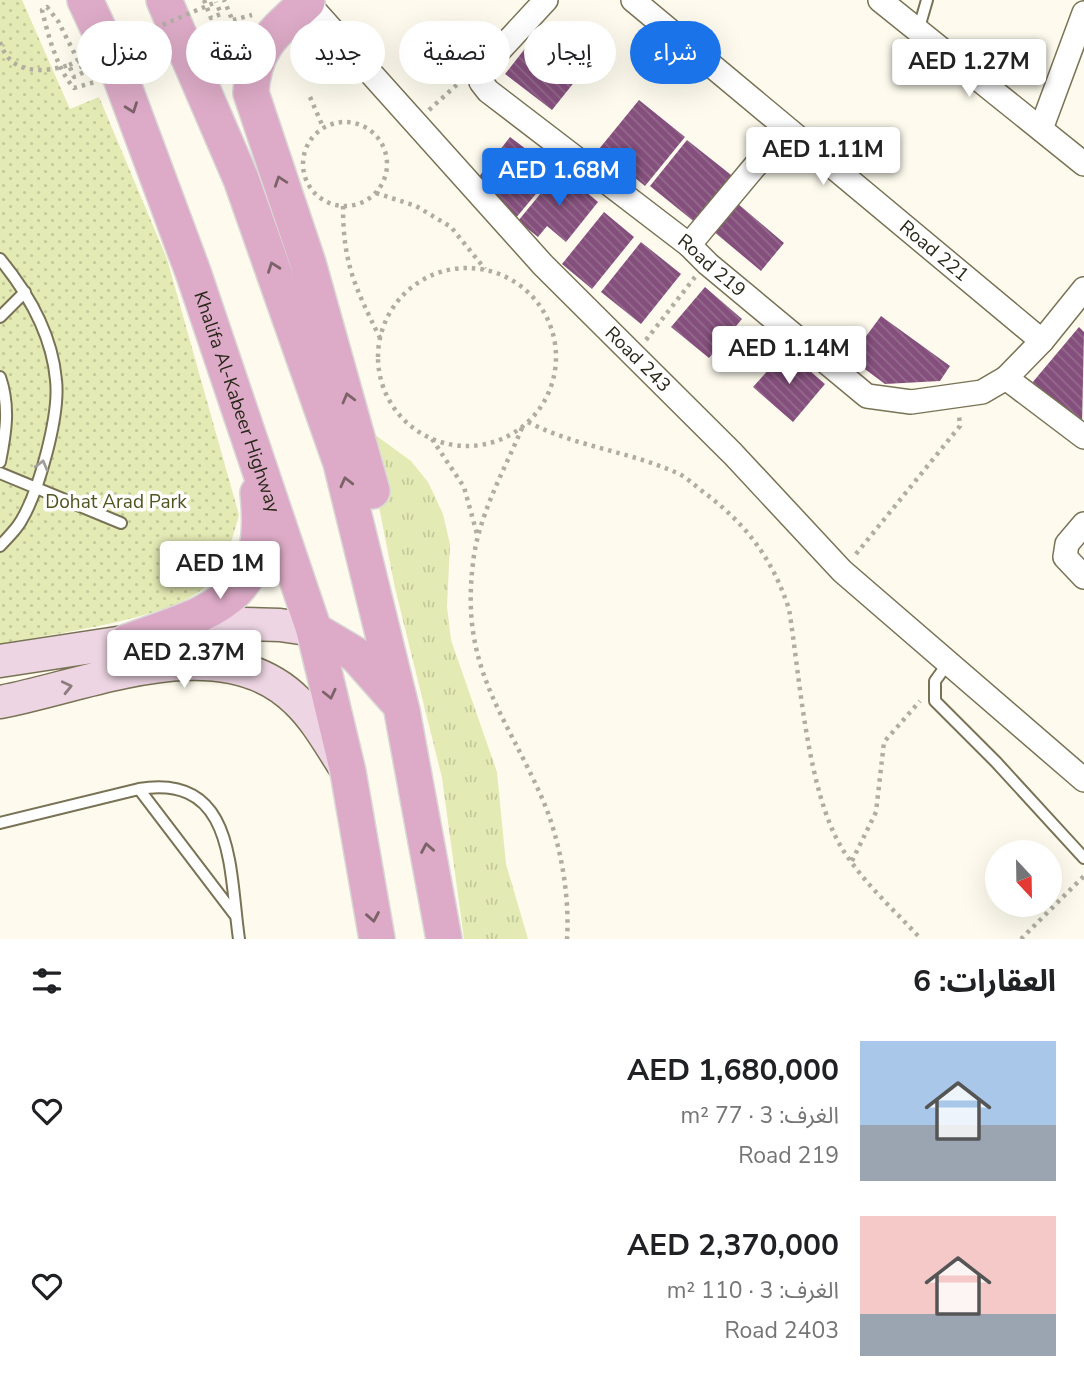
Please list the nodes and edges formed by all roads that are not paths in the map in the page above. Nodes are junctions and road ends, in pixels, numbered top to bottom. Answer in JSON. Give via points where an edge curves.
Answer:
{"nodes":[{"id":1,"x":85,"y":0,"type":"edge"},
{"id":2,"x":164,"y":0,"type":"edge"},
{"id":3,"x":546,"y":0,"type":"edge"},
{"id":4,"x":633,"y":0,"type":"edge"},
{"id":5,"x":880,"y":0,"type":"edge"},
{"id":6,"x":927,"y":0,"type":"edge"},
{"id":7,"x":308,"y":1,"type":"edge"},
{"id":8,"x":1084,"y":13,"type":"edge"},
{"id":9,"x":918,"y":31,"type":"junction"},
{"id":10,"x":786,"y":129,"type":"junction"},
{"id":11,"x":1041,"y":129,"type":"junction"},
{"id":12,"x":1084,"y":164,"type":"edge"},
{"id":13,"x":689,"y":245,"type":"junction"},
{"id":14,"x":0,"y":259,"type":"edge"},
{"id":15,"x":1084,"y":289,"type":"edge"},
{"id":16,"x":25,"y":292,"type":"junction"},
{"id":17,"x":0,"y":317,"type":"edge"},
{"id":18,"x":1042,"y":341,"type":"junction"},
{"id":19,"x":0,"y":377,"type":"edge"},
{"id":20,"x":1006,"y":378,"type":"junction"},
{"id":21,"x":251,"y":437,"type":"junction"},
{"id":22,"x":1084,"y":437,"type":"edge"},
{"id":23,"x":0,"y":462,"type":"edge"},
{"id":24,"x":0,"y":473,"type":"edge"},
{"id":25,"x":36,"y":488,"type":"junction"},
{"id":26,"x":121,"y":523,"type":"dead end"},
{"id":27,"x":1084,"y":524,"type":"edge"},
{"id":28,"x":0,"y":546,"type":"edge"},
{"id":29,"x":1084,"y":577,"type":"edge"},
{"id":30,"x":377,"y":609,"type":"junction"},
{"id":31,"x":314,"y":630,"type":"junction"},
{"id":32,"x":127,"y":642,"type":"junction"},
{"id":33,"x":0,"y":661,"type":"edge"},
{"id":34,"x":949,"y":662,"type":"junction"},
{"id":35,"x":4,"y":705,"type":"edge"},
{"id":36,"x":402,"y":711,"type":"junction"},
{"id":37,"x":348,"y":772,"type":"junction"},
{"id":38,"x":1084,"y":780,"type":"edge"},
{"id":39,"x":139,"y":789,"type":"junction"},
{"id":40,"x":0,"y":823,"type":"edge"},
{"id":41,"x":1084,"y":858,"type":"edge"},
{"id":42,"x":236,"y":915,"type":"junction"},
{"id":43,"x":239,"y":939,"type":"edge"},
{"id":44,"x":377,"y":939,"type":"edge"},
{"id":45,"x":444,"y":939,"type":"edge"}],
"edges":[{"from":1,"to":21,"type":"main road","name":"Khalifa Al-Kabeer Highway","one_way":true,"via":[[124,86]]},
{"from":30,"to":2,"type":"main road","one_way":true,"via":[[341,464],[242,179]]},
{"from":3,"to":13,"type":"street","name":"Road 219","via":[[483,68],[481,82],[488,92]]},
{"from":4,"to":10,"type":"street","name":"Road 221"},
{"from":5,"to":9,"type":"street"},
{"from":6,"to":9,"type":"lane"},
{"from":30,"to":7,"type":"main road","one_way":true,"via":[[380,550],[369,475],[308,263],[251,93],[252,71],[260,51]]},
{"from":7,"to":34,"type":"street","name":"Road 243","via":[[543,265],[635,354],[842,571]]},
{"from":8,"to":11,"type":"street"},
{"from":9,"to":11,"type":"street"},
{"from":10,"to":13,"type":"street"},
{"from":10,"to":18,"type":"street","name":"Road 221"},
{"from":11,"to":12,"type":"street"},
{"from":13,"to":20,"type":"street","name":"Road 219","via":[[867,396],[911,402],[957,398]]},
{"from":14,"to":16,"type":"lane"},
{"from":15,"to":18,"type":"street"},
{"from":16,"to":17,"type":"lane"},
{"from":25,"to":16,"type":"lane","one_way":true,"via":[[51,432],[57,382],[45,333]]},
{"from":18,"to":20,"type":"street"},
{"from":19,"to":23,"type":"lane","via":[[6,395],[7,430]]},
{"from":20,"to":22,"type":"street"},
{"from":21,"to":31,"type":"main road","name":"Khalifa Al-Kabeer Highway"},
{"from":21,"to":32,"type":"main road","via":[[260,537],[254,567],[232,594],[202,614]]},
{"from":24,"to":25,"type":"lane"},
{"from":25,"to":26,"type":"lane"},
{"from":25,"to":28,"type":"lane","via":[[20,522]]},
{"from":27,"to":29,"type":"street","via":[[1067,544],[1065,557]]},
{"from":30,"to":36,"type":"main road"},
{"from":31,"to":32,"type":"main road","via":[[242,624]]},
{"from":31,"to":36,"type":"main road","via":[[356,655],[390,690]]},
{"from":31,"to":37,"type":"main road","name":"Khalifa Al-Kabeer Highway","one_way":true},
{"from":32,"to":33,"type":"main road"},
{"from":34,"to":38,"type":"street","name":"Road 243"},
{"from":34,"to":41,"type":"lane","via":[[933,688],[940,707]]},
{"from":35,"to":37,"type":"main road","one_way":true,"via":[[164,665],[222,664],[259,677],[296,699]]},
{"from":45,"to":36,"type":"main road","one_way":true},
{"from":37,"to":44,"type":"main road","name":"Khalifa Al-Kabeer Highway","one_way":true},
{"from":39,"to":40,"type":"lane"},
{"from":39,"to":42,"type":"lane"},
{"from":39,"to":42,"type":"lane","via":[[181,788],[200,797],[214,812],[223,831]]},
{"from":42,"to":43,"type":"lane"}]}
